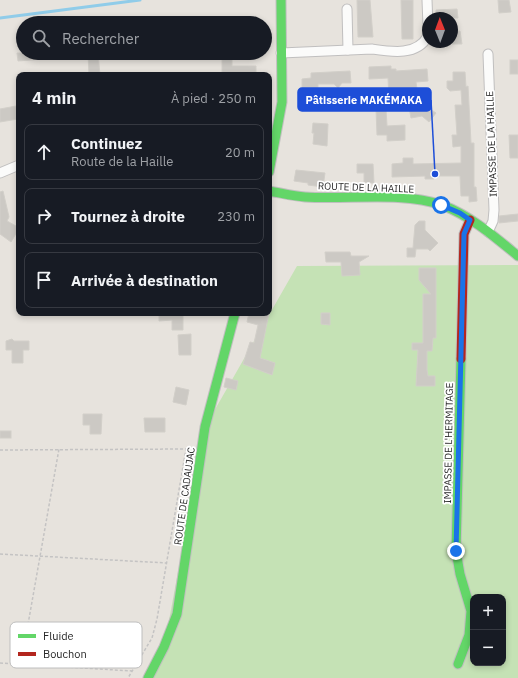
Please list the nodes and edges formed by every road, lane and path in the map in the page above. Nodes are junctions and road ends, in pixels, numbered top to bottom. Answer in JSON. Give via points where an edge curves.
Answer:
{"nodes":[{"id":1,"x":281,"y":0,"type":"edge"},
{"id":2,"x":428,"y":0,"type":"edge"},
{"id":3,"x":347,"y":9,"type":"dead end"},
{"id":4,"x":428,"y":12,"type":"edge"},
{"id":5,"x":422,"y":44,"type":"edge"},
{"id":6,"x":348,"y":50,"type":"junction"},
{"id":7,"x":282,"y":53,"type":"junction"},
{"id":8,"x":488,"y":54,"type":"dead end"},
{"id":9,"x":272,"y":156,"type":"edge"},
{"id":10,"x":16,"y":166,"type":"edge"},
{"id":11,"x":0,"y":173,"type":"edge"},
{"id":12,"x":272,"y":192,"type":"edge"},
{"id":13,"x":470,"y":220,"type":"junction"},
{"id":14,"x":488,"y":232,"type":"junction"},
{"id":15,"x":518,"y":256,"type":"edge"},
{"id":16,"x":234,"y":316,"type":"edge"},
{"id":17,"x":59,"y":449,"type":"junction"},
{"id":18,"x":0,"y":450,"type":"edge"},
{"id":19,"x":0,"y":554,"type":"edge"},
{"id":20,"x":40,"y":556,"type":"junction"},
{"id":21,"x":167,"y":563,"type":"junction"},
{"id":22,"x":28,"y":622,"type":"edge"},
{"id":23,"x":142,"y":654,"type":"edge"},
{"id":24,"x":0,"y":663,"type":"edge"},
{"id":25,"x":10,"y":663,"type":"edge"},
{"id":26,"x":458,"y":664,"type":"dead end"},
{"id":27,"x":84,"y":668,"type":"edge"},
{"id":28,"x":134,"y":668,"type":"edge"},
{"id":29,"x":132,"y":671,"type":"junction"},
{"id":30,"x":128,"y":678,"type":"edge"},
{"id":31,"x":148,"y":678,"type":"edge"}],
"edges":[{"from":1,"to":7,"type":"street"},
{"from":2,"to":4,"type":"street"},
{"from":3,"to":6,"type":"street"},
{"from":5,"to":6,"type":"street","via":[[409,51],[372,48]]},
{"from":6,"to":7,"type":"street"},
{"from":7,"to":9,"type":"street","via":[[282,102]]},
{"from":8,"to":14,"type":"street","name":"IMPASSE DE LA HAILLE","via":[[494,210]]},
{"from":10,"to":11,"type":"street"},
{"from":12,"to":13,"type":"street","name":"ROUTE DE LA HAILLE","via":[[305,197],[417,200],[441,205]]},
{"from":13,"to":14,"type":"street","name":"ROUTE DE LA HAILLE"},
{"from":13,"to":26,"type":"street","name":"IMPASSE DE L'HERMITAGE","via":[[464,234],[456,551],[471,611],[469,635]]},
{"from":14,"to":15,"type":"street","name":"ROUTE DE LA HAILLE"},
{"from":16,"to":31,"type":"street","name":"ROUTE DE CADAUJAC","via":[[205,427],[177,614]]},
{"from":17,"to":18,"type":"path"},
{"from":17,"to":20,"type":"path"},
{"from":17,"to":21,"type":"path","via":[[186,449]]},
{"from":19,"to":20,"type":"path"},
{"from":20,"to":21,"type":"path"},
{"from":20,"to":22,"type":"path"},
{"from":21,"to":23,"type":"path","via":[[152,638]]},
{"from":24,"to":25,"type":"path"},
{"from":27,"to":29,"type":"path"},
{"from":28,"to":29,"type":"path"},
{"from":29,"to":30,"type":"path"}]}
